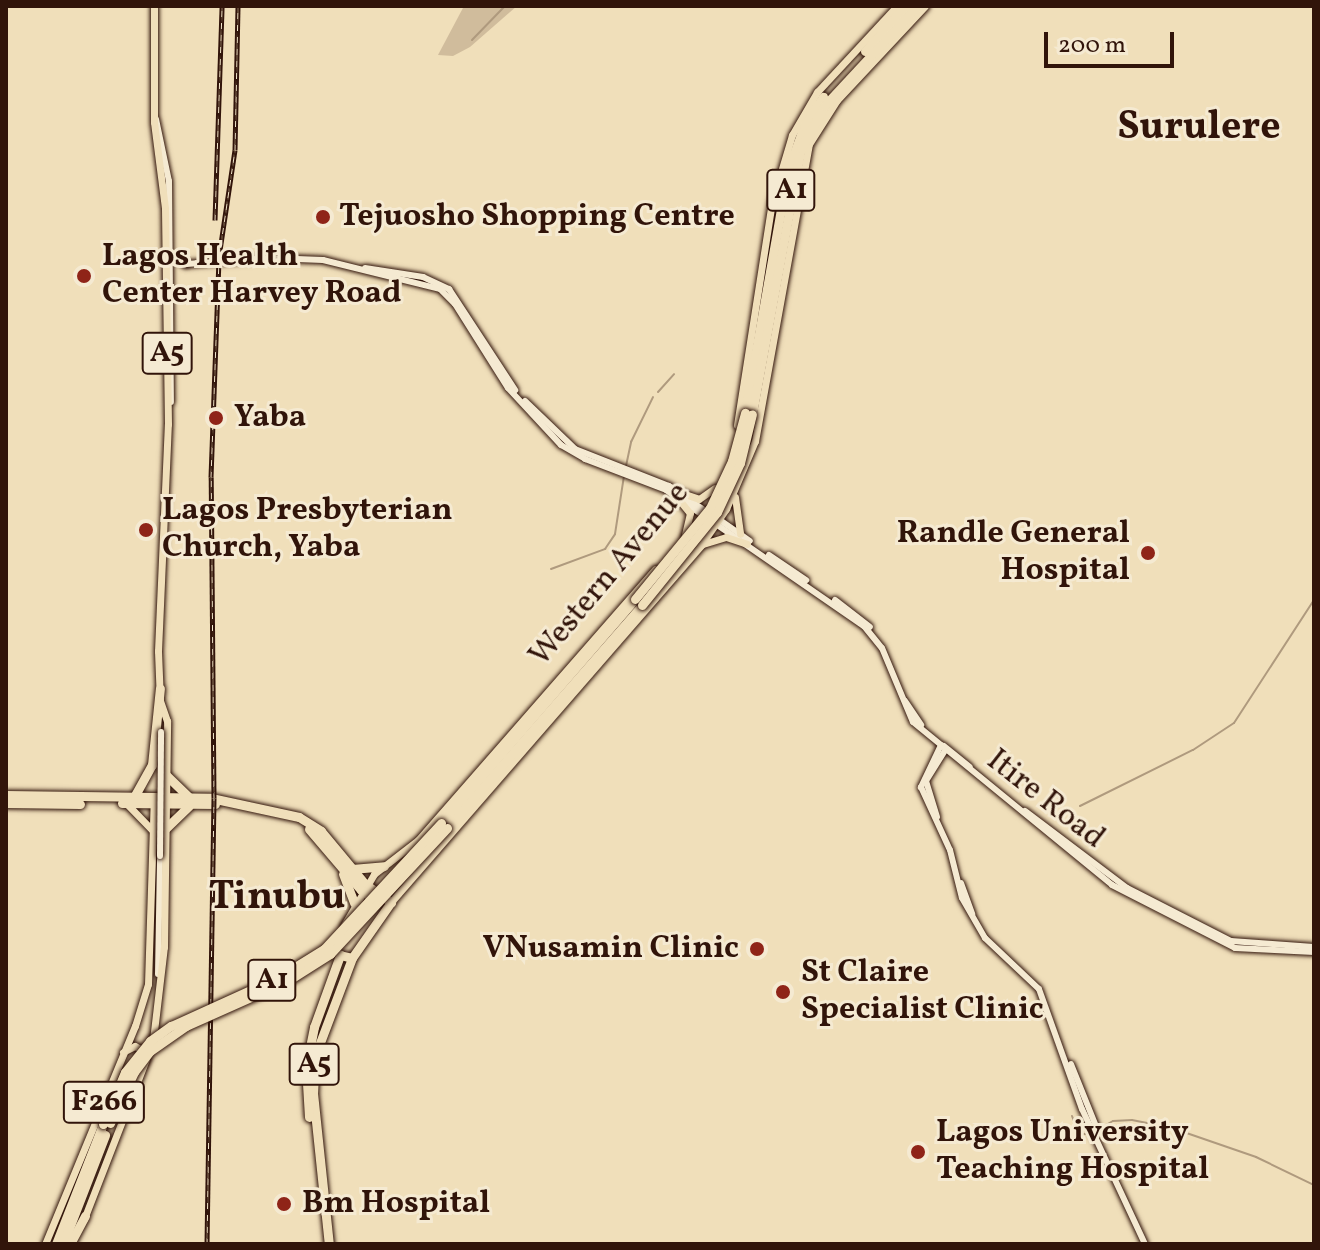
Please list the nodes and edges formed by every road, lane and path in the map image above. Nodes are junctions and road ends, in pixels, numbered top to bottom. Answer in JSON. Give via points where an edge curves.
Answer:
{"nodes":[{"id":1,"x":154,"y":6,"type":"edge"},
{"id":2,"x":897,"y":6,"type":"edge"},
{"id":3,"x":906,"y":6,"type":"edge"},
{"id":4,"x":917,"y":6,"type":"edge"},
{"id":5,"x":925,"y":6,"type":"edge"},
{"id":6,"x":153,"y":100,"type":"junction"},
{"id":7,"x":170,"y":256,"type":"junction"},
{"id":8,"x":768,"y":263,"type":"junction"},
{"id":9,"x":186,"y":264,"type":"junction"},
{"id":10,"x":170,"y":271,"type":"junction"},
{"id":11,"x":780,"y":277,"type":"junction"},
{"id":12,"x":760,"y":312,"type":"junction"},
{"id":13,"x":771,"y":330,"type":"junction"},
{"id":14,"x":749,"y":413,"type":"junction"},
{"id":15,"x":168,"y":424,"type":"junction"},
{"id":16,"x":715,"y":488,"type":"junction"},
{"id":17,"x":735,"y":493,"type":"junction"},
{"id":18,"x":678,"y":494,"type":"junction"},
{"id":19,"x":702,"y":512,"type":"junction"},
{"id":20,"x":718,"y":522,"type":"junction"},
{"id":21,"x":740,"y":534,"type":"junction"},
{"id":22,"x":685,"y":535,"type":"junction"},
{"id":23,"x":747,"y":544,"type":"junction"},
{"id":24,"x":701,"y":545,"type":"junction"},
{"id":25,"x":815,"y":589,"type":"junction"},
{"id":26,"x":638,"y":602,"type":"junction"},
{"id":27,"x":160,"y":688,"type":"junction"},
{"id":28,"x":160,"y":701,"type":"junction"},
{"id":29,"x":527,"y":720,"type":"junction"},
{"id":30,"x":546,"y":721,"type":"junction"},
{"id":31,"x":943,"y":748,"type":"junction"},
{"id":32,"x":503,"y":759,"type":"junction"},
{"id":33,"x":166,"y":775,"type":"junction"},
{"id":34,"x":6,"y":795,"type":"edge"},
{"id":35,"x":130,"y":800,"type":"junction"},
{"id":36,"x":154,"y":800,"type":"junction"},
{"id":37,"x":166,"y":801,"type":"junction"},
{"id":38,"x":6,"y":803,"type":"edge"},
{"id":39,"x":192,"y":803,"type":"junction"},
{"id":40,"x":166,"y":828,"type":"junction"},
{"id":41,"x":154,"y":837,"type":"junction"},
{"id":42,"x":384,"y":866,"type":"junction"},
{"id":43,"x":345,"y":868,"type":"junction"},
{"id":44,"x":363,"y":887,"type":"junction"},
{"id":45,"x":354,"y":903,"type":"junction"},
{"id":46,"x":389,"y":906,"type":"junction"},
{"id":47,"x":160,"y":926,"type":"junction"},
{"id":48,"x":1314,"y":950,"type":"edge"},
{"id":49,"x":340,"y":955,"type":"junction"},
{"id":50,"x":352,"y":958,"type":"junction"},
{"id":51,"x":135,"y":1026,"type":"junction"},
{"id":52,"x":153,"y":1040,"type":"junction"},
{"id":53,"x":123,"y":1052,"type":"junction"},
{"id":54,"x":147,"y":1058,"type":"junction"},
{"id":55,"x":106,"y":1125,"type":"junction"},
{"id":56,"x":85,"y":1216,"type":"joint"},
{"id":57,"x":45,"y":1244,"type":"edge"},
{"id":58,"x":56,"y":1244,"type":"edge"},
{"id":59,"x":63,"y":1244,"type":"edge"},
{"id":60,"x":72,"y":1244,"type":"edge"},
{"id":61,"x":326,"y":1244,"type":"edge"},
{"id":62,"x":1147,"y":1244,"type":"edge"}],
"edges":[{"from":1,"to":6,"type":"main road","number":"A5"},
{"from":2,"to":8,"type":"main road","name":"Western Avenue","via":[[817,92],[797,123],[772,202]]},
{"from":3,"to":8,"type":"highway","name":"Western Avenue","number":"A1","via":[[804,126],[788,170]]},
{"from":4,"to":11,"type":"highway","name":"Western Avenue","number":"A1","via":[[837,90],[808,132],[795,168]]},
{"from":5,"to":11,"type":"main road","name":"Western Avenue","via":[[837,100],[809,144]]},
{"from":6,"to":7,"type":"main road","via":[[167,165]]},
{"from":6,"to":15,"type":"main road","number":"A5","via":[[165,208]]},
{"from":7,"to":9,"type":"main road"},
{"from":7,"to":10,"type":"main road"},
{"from":8,"to":12,"type":"highway","name":"Western Avenue","number":"A1"},
{"from":8,"to":12,"type":"highway"},
{"from":9,"to":10,"type":"main road"},
{"from":9,"to":18,"type":"main road","bridge":true,"via":[[271,258],[424,282],[443,292],[508,388],[572,453]]},
{"from":10,"to":15,"type":"main road"},
{"from":11,"to":13,"type":"highway","name":"Western Avenue","number":"A1"},
{"from":11,"to":13,"type":"highway"},
{"from":12,"to":14,"type":"highway","name":"Western Avenue","number":"A1"},
{"from":12,"to":16,"type":"main road","name":"Western Avenue","via":[[738,424]]},
{"from":13,"to":14,"type":"highway","name":"Western Avenue","number":"A1"},
{"from":13,"to":17,"type":"main road","name":"Western Avenue","via":[[755,441]]},
{"from":14,"to":26,"type":"highway","name":"Western Avenue","number":"A1","bridge":true,"via":[[710,508]]},
{"from":15,"to":27,"type":"main road","number":"A5"},
{"from":16,"to":18,"type":"main road","via":[[699,499]]},
{"from":16,"to":19,"type":"main road","name":"Western Avenue"},
{"from":17,"to":20,"type":"main road","name":"Western Avenue"},
{"from":17,"to":21,"type":"main road"},
{"from":18,"to":19,"type":"main road"},
{"from":18,"to":22,"type":"main road","via":[[690,513]]},
{"from":19,"to":20,"type":"main road"},
{"from":19,"to":22,"type":"main road","name":"Western Avenue"},
{"from":20,"to":21,"type":"main road"},
{"from":20,"to":23,"type":"main road"},
{"from":20,"to":24,"type":"main road","name":"Western Avenue"},
{"from":21,"to":25,"type":"main road"},
{"from":22,"to":29,"type":"main road","name":"Western Avenue"},
{"from":23,"to":24,"type":"main road","via":[[726,537]]},
{"from":23,"to":25,"type":"main road"},
{"from":24,"to":30,"type":"main road","name":"Western Avenue"},
{"from":25,"to":31,"type":"main road","name":"Itire Road","via":[[858,615],[881,639],[904,699]]},
{"from":26,"to":29,"type":"highway","name":"Western Avenue","number":"A1"},
{"from":26,"to":30,"type":"highway","name":"Western Avenue","number":"A1"},
{"from":27,"to":28,"type":"main road","number":"A5"},
{"from":27,"to":35,"type":"highway","via":[[152,765]]},
{"from":28,"to":33,"type":"main road","number":"A5","via":[[167,721]]},
{"from":28,"to":47,"type":"main road","bridge":true},
{"from":29,"to":32,"type":"highway","name":"Western Avenue","number":"A1"},
{"from":29,"to":32,"type":"highway"},
{"from":30,"to":32,"type":"highway","name":"Western Avenue","number":"A1"},
{"from":30,"to":32,"type":"highway"},
{"from":31,"to":48,"type":"main road","name":"Itire Road","via":[[1127,888],[1238,944]]},
{"from":31,"to":62,"type":"main road","via":[[924,772],[922,793],[950,850],[962,898],[985,938],[1039,989],[1089,1118]]},
{"from":32,"to":42,"type":"main road","name":"Western Avenue"},
{"from":32,"to":46,"type":"main road","name":"Western Avenue"},
{"from":32,"to":55,"type":"highway","name":"Western Avenue","number":"A1","bridge":true,"via":[[330,954],[289,980],[186,1026],[150,1051]]},
{"from":33,"to":37,"type":"main road","number":"A5"},
{"from":33,"to":39,"type":"highway"},
{"from":34,"to":35,"type":"highway"},
{"from":35,"to":36,"type":"highway"},
{"from":35,"to":38,"type":"highway"},
{"from":35,"to":41,"type":"main road"},
{"from":36,"to":37,"type":"highway"},
{"from":36,"to":41,"type":"main road"},
{"from":37,"to":39,"type":"highway"},
{"from":37,"to":40,"type":"main road","number":"F266"},
{"from":39,"to":40,"type":"highway"},
{"from":39,"to":43,"type":"highway","via":[[214,798],[307,820],[326,835]]},
{"from":40,"to":47,"type":"main road","number":"F266"},
{"from":41,"to":51,"type":"main road","number":"F266","via":[[151,956]]},
{"from":42,"to":43,"type":"highway"},
{"from":42,"to":44,"type":"main road","name":"Western Avenue"},
{"from":43,"to":44,"type":"highway"},
{"from":43,"to":45,"type":"highway"},
{"from":44,"to":45,"type":"main road","name":"Western Avenue"},
{"from":44,"to":46,"type":"highway"},
{"from":45,"to":49,"type":"main road","name":"Western Avenue","via":[[343,926]]},
{"from":46,"to":50,"type":"highway","number":"A5"},
{"from":47,"to":52,"type":"main road","number":"F266"},
{"from":49,"to":50,"type":"highway"},
{"from":49,"to":61,"type":"highway","number":"A5","via":[[306,1067]]},
{"from":50,"to":61,"type":"highway","number":"A5","via":[[314,1063]]},
{"from":51,"to":52,"type":"main road","via":[[139,1041]]},
{"from":51,"to":53,"type":"main road","number":"F266"},
{"from":52,"to":54,"type":"main road","number":"F266"},
{"from":53,"to":54,"type":"main road","via":[[144,1048]]},
{"from":53,"to":57,"type":"main road","number":"F266"},
{"from":54,"to":56,"type":"main road","number":"F266"},
{"from":55,"to":58,"type":"highway","number":"A1"},
{"from":55,"to":59,"type":"highway","number":"A1"},
{"from":56,"to":60,"type":"highway"}]}
